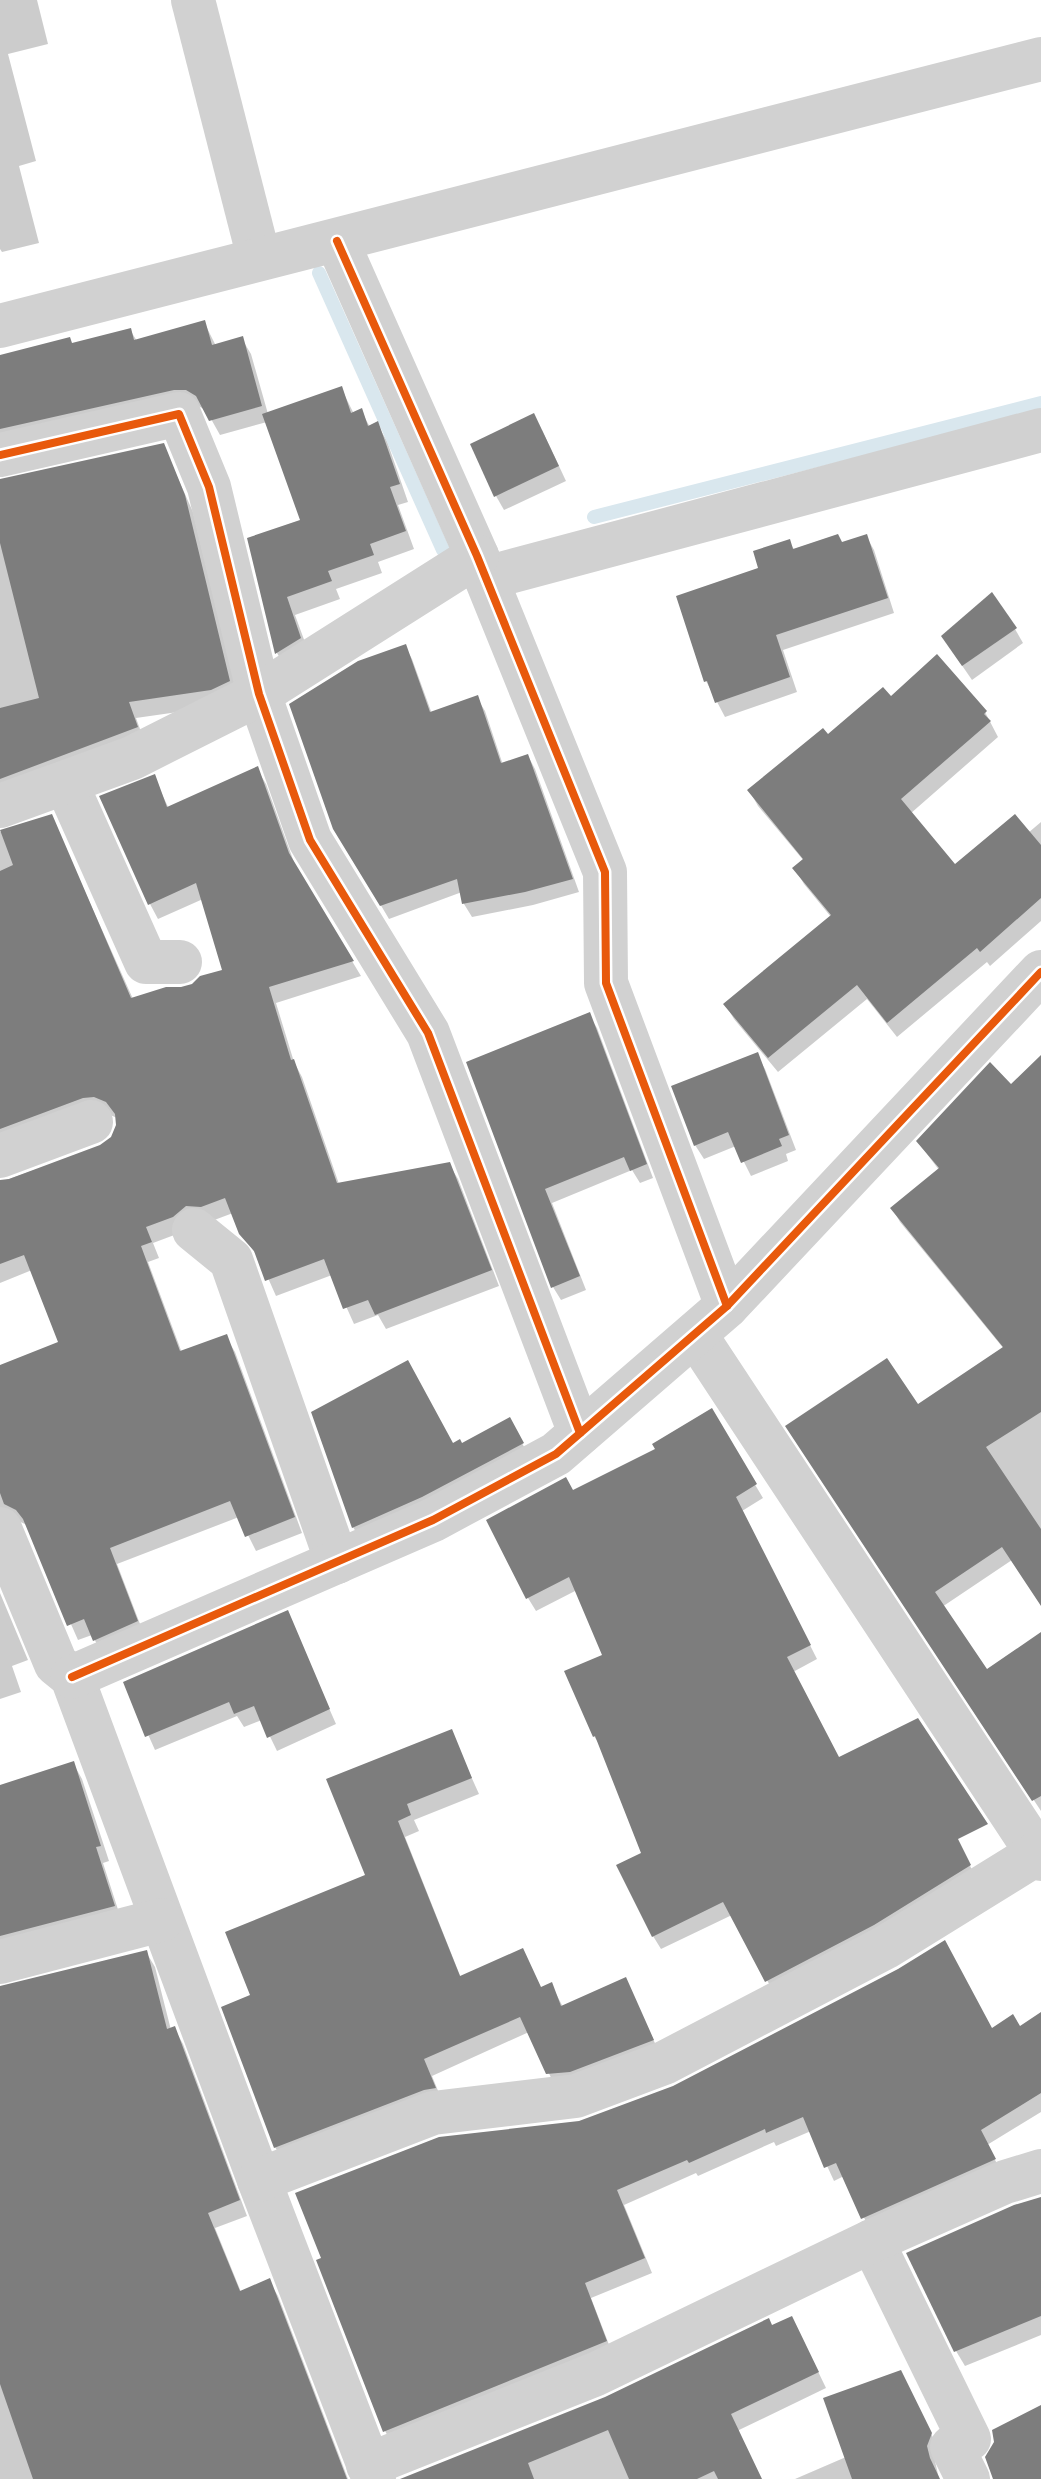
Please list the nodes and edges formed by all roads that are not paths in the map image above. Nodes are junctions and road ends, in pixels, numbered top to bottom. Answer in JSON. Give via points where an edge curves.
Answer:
{"nodes":[{"id":1,"x":193,"y":0,"type":"edge"},
{"id":2,"x":1041,"y":59,"type":"edge"},
{"id":3,"x":337,"y":241,"type":"junction"},
{"id":4,"x":259,"y":258,"type":"junction"},
{"id":5,"x":0,"y":326,"type":"edge"},
{"id":6,"x":1041,"y":430,"type":"edge"},
{"id":7,"x":0,"y":455,"type":"edge"},
{"id":8,"x":482,"y":567,"type":"junction"},
{"id":9,"x":259,"y":694,"type":"junction"},
{"id":10,"x":66,"y":783,"type":"junction"},
{"id":11,"x":0,"y":806,"type":"edge"},
{"id":12,"x":180,"y":962,"type":"dead end"},
{"id":13,"x":1041,"y":972,"type":"edge"},
{"id":14,"x":91,"y":1122,"type":"dead end"},
{"id":15,"x":0,"y":1156,"type":"edge"},
{"id":16,"x":194,"y":1230,"type":"dead end"},
{"id":17,"x":711,"y":1320,"type":"junction"},
{"id":18,"x":580,"y":1433,"type":"junction"},
{"id":19,"x":5,"y":1557,"type":"edge"},
{"id":20,"x":337,"y":1562,"type":"junction"},
{"id":21,"x":72,"y":1677,"type":"junction"},
{"id":22,"x":1039,"y":1856,"type":"edge"},
{"id":23,"x":161,"y":1920,"type":"junction"},
{"id":24,"x":0,"y":1962,"type":"edge"},
{"id":25,"x":1041,"y":2171,"type":"edge"},
{"id":26,"x":259,"y":2180,"type":"junction"},
{"id":27,"x":872,"y":2241,"type":"junction"},
{"id":28,"x":371,"y":2472,"type":"edge"},
{"id":29,"x":968,"y":2479,"type":"edge"}],
"edges":[{"from":1,"to":4,"type":"street"},
{"from":2,"to":3,"type":"street"},
{"from":3,"to":4,"type":"street"},
{"from":3,"to":8,"type":"street"},
{"from":4,"to":5,"type":"street"},
{"from":6,"to":8,"type":"street"},
{"from":7,"to":9,"type":"street","via":[[179,414],[209,487]]},
{"from":8,"to":9,"type":"street"},
{"from":8,"to":17,"type":"street","via":[[605,872],[606,983]]},
{"from":9,"to":10,"type":"street","via":[[132,758]]},
{"from":9,"to":18,"type":"street","via":[[310,840],[428,1033]]},
{"from":10,"to":11,"type":"street"},
{"from":10,"to":12,"type":"street","via":[[146,962]]},
{"from":13,"to":17,"type":"street"},
{"from":14,"to":15,"type":"street"},
{"from":16,"to":20,"type":"street","via":[[231,1260]]},
{"from":17,"to":18,"type":"street"},
{"from":17,"to":22,"type":"street"},
{"from":18,"to":20,"type":"street","via":[[556,1454],[447,1513]]},
{"from":19,"to":21,"type":"street","via":[[56,1664]]},
{"from":20,"to":21,"type":"street"},
{"from":21,"to":23,"type":"street"},
{"from":22,"to":26,"type":"street","via":[[886,1947],[664,2063],[576,2096],[433,2113]]},
{"from":23,"to":24,"type":"street"},
{"from":23,"to":26,"type":"street"},
{"from":25,"to":27,"type":"street"},
{"from":26,"to":28,"type":"street"},
{"from":27,"to":28,"type":"street","via":[[596,2374]]},
{"from":27,"to":29,"type":"street","via":[[969,2439],[952,2447]]}]}
